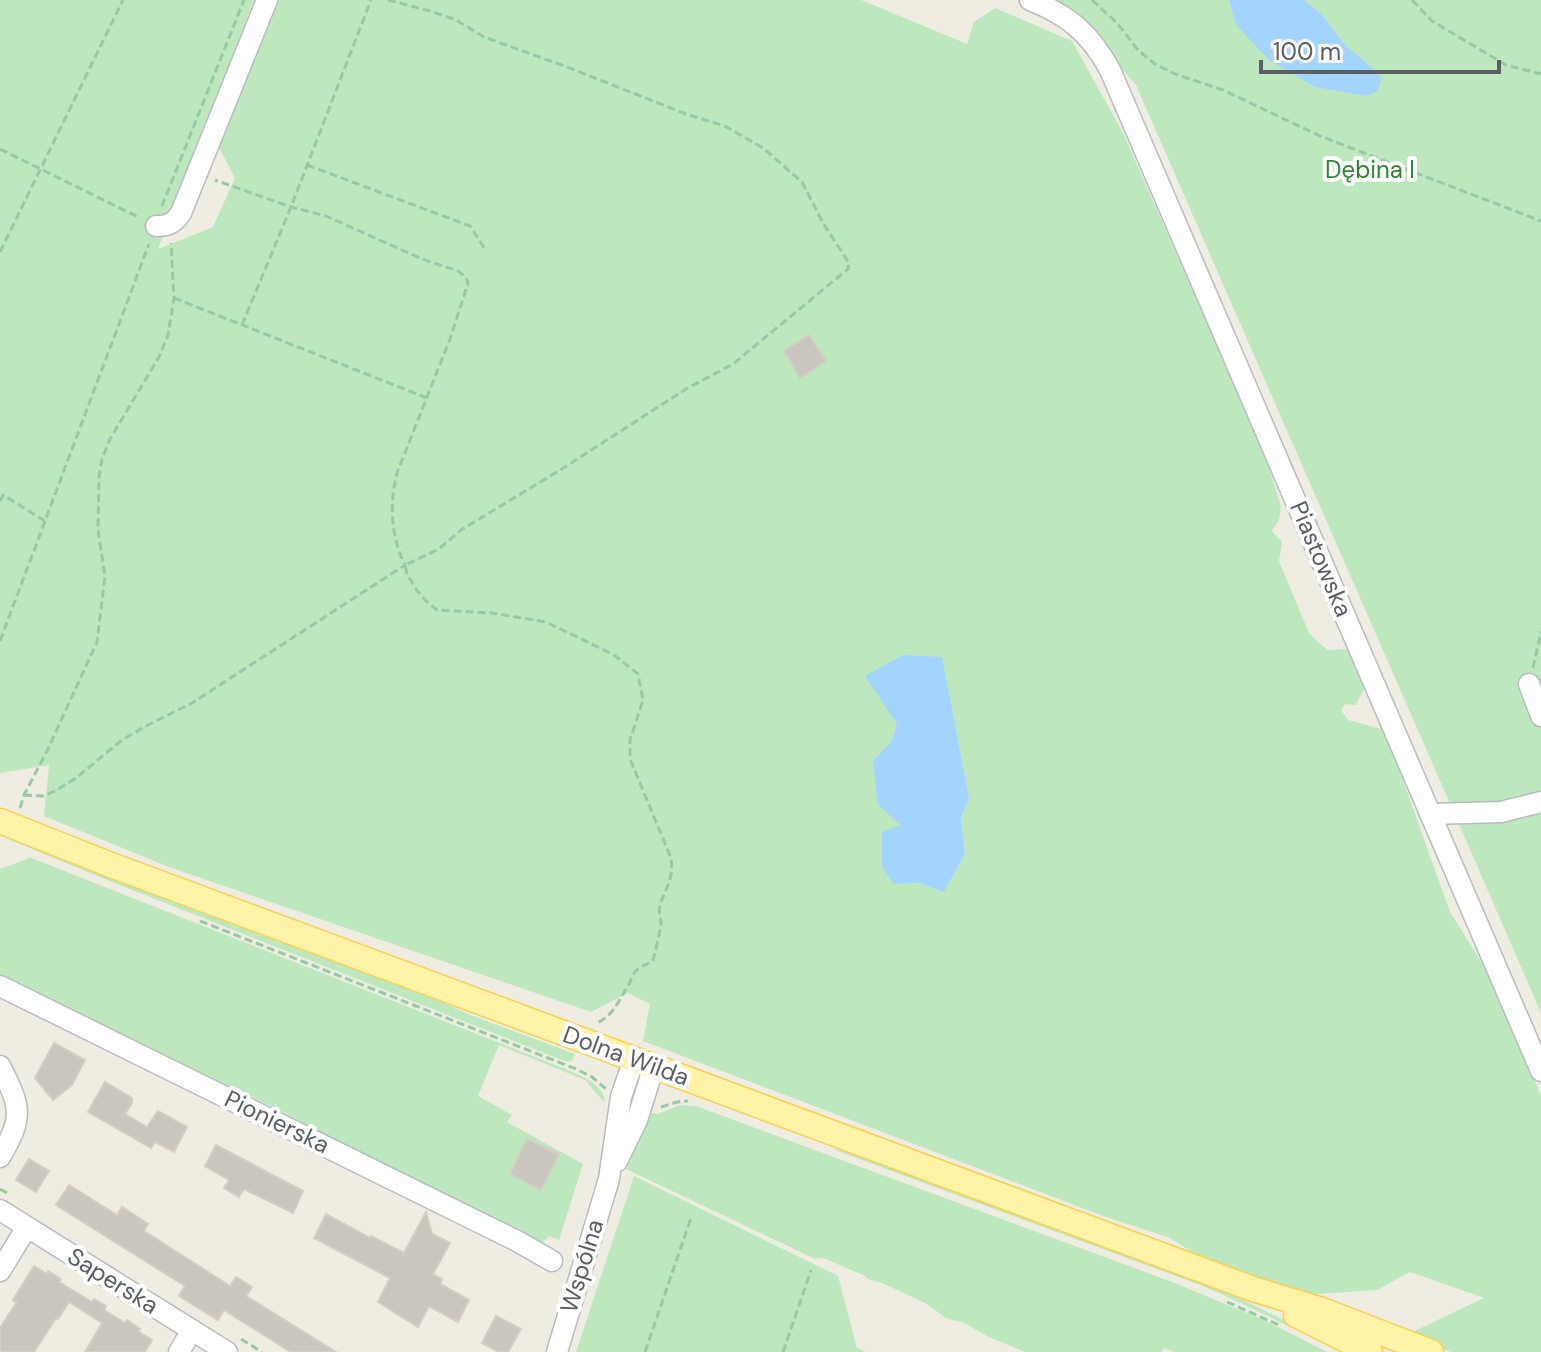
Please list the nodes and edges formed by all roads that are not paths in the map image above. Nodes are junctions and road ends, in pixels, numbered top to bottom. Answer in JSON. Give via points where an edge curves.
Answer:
{"nodes":[{"id":1,"x":267,"y":0,"type":"edge"},
{"id":2,"x":1030,"y":0,"type":"edge"},
{"id":3,"x":161,"y":226,"type":"road end"},
{"id":4,"x":1529,"y":684,"type":"road end"},
{"id":5,"x":1541,"y":716,"type":"edge"},
{"id":6,"x":1541,"y":802,"type":"edge"},
{"id":7,"x":1430,"y":814,"type":"junction"},
{"id":8,"x":5,"y":827,"type":"edge"},
{"id":9,"x":0,"y":986,"type":"edge"},
{"id":10,"x":644,"y":1063,"type":"junction"},
{"id":11,"x":0,"y":1066,"type":"edge"},
{"id":12,"x":1541,"y":1071,"type":"edge"},
{"id":13,"x":0,"y":1157,"type":"edge"},
{"id":14,"x":609,"y":1179,"type":"junction"},
{"id":15,"x":0,"y":1210,"type":"edge"},
{"id":16,"x":27,"y":1227,"type":"junction"},
{"id":17,"x":552,"y":1261,"type":"dead end"},
{"id":18,"x":0,"y":1271,"type":"edge"},
{"id":19,"x":1253,"y":1289,"type":"junction"},
{"id":20,"x":192,"y":1330,"type":"junction"},
{"id":21,"x":179,"y":1352,"type":"edge"},
{"id":22,"x":227,"y":1352,"type":"edge"},
{"id":23,"x":557,"y":1352,"type":"edge"},
{"id":24,"x":1370,"y":1352,"type":"edge"},
{"id":25,"x":1431,"y":1352,"type":"edge"}],
"edges":[{"from":1,"to":3,"type":"street","via":[[181,213],[175,222]]},
{"from":2,"to":7,"type":"street","name":"Piastowska","via":[[1087,35],[1110,70]]},
{"from":4,"to":5,"type":"street"},
{"from":6,"to":7,"type":"street","via":[[1501,812]]},
{"from":7,"to":12,"type":"street","name":"Piastowska"},
{"from":8,"to":10,"type":"main road","name":"Dolna Wilda"},
{"from":9,"to":17,"type":"street","name":"Pionierska"},
{"from":10,"to":14,"type":"street","name":"Wspólna","via":[[643,1102]]},
{"from":10,"to":14,"type":"street","name":"Wspólna","via":[[621,1097]]},
{"from":10,"to":19,"type":"main road","name":"Dolna Wilda"},
{"from":11,"to":13,"type":"street","via":[[14,1093],[17,1114]]},
{"from":14,"to":23,"type":"street","name":"Wspólna"},
{"from":15,"to":16,"type":"street","name":"Saperska"},
{"from":16,"to":18,"type":"street"},
{"from":16,"to":20,"type":"street","name":"Saperska"},
{"from":19,"to":24,"type":"main road","name":"Dolna Wilda"},
{"from":19,"to":25,"type":"main road","name":"Dolna Wilda"},
{"from":20,"to":21,"type":"street"},
{"from":20,"to":22,"type":"street","name":"Saperska"}]}
